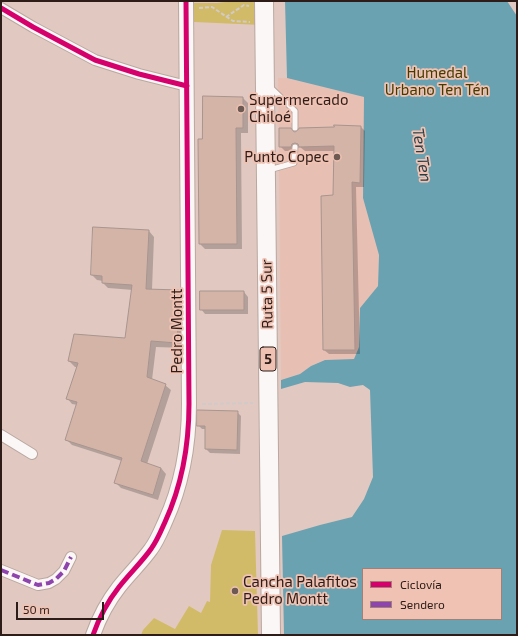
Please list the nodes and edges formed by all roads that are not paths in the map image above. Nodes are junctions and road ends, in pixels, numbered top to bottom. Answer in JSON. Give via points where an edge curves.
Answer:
{"nodes":[{"id":1,"x":186,"y":4,"type":"edge"},
{"id":2,"x":1,"y":8,"type":"edge"},
{"id":3,"x":264,"y":10,"type":"edge"},
{"id":4,"x":265,"y":82,"type":"junction"},
{"id":5,"x":187,"y":86,"type":"junction"},
{"id":6,"x":295,"y":128,"type":"dead end"},
{"id":7,"x":295,"y":147,"type":"dead end"},
{"id":8,"x":266,"y":171,"type":"junction"},
{"id":9,"x":1,"y":435,"type":"edge"},
{"id":10,"x":32,"y":454,"type":"dead end"},
{"id":11,"x":71,"y":557,"type":"dead end"},
{"id":12,"x":1,"y":570,"type":"edge"},
{"id":13,"x":93,"y":635,"type":"edge"},
{"id":14,"x":271,"y":635,"type":"edge"}],
"edges":[{"from":1,"to":5,"type":"street","name":"Pedro Montt"},
{"from":2,"to":5,"type":"street","via":[[95,60]]},
{"from":3,"to":4,"type":"highway","name":"Ruta 5 Sur","number":"5"},
{"from":4,"to":6,"type":"lane","via":[[295,111]]},
{"from":4,"to":8,"type":"highway","name":"Ruta 5 Sur","number":"5"},
{"from":5,"to":13,"type":"street","name":"Pedro Montt","via":[[189,404],[184,463],[168,517],[151,549],[118,588]]},
{"from":7,"to":8,"type":"lane","via":[[294,163]]},
{"from":8,"to":14,"type":"highway","name":"Ruta 5 Sur","number":"5"},
{"from":9,"to":10,"type":"street"},
{"from":11,"to":12,"type":"street","via":[[64,571],[49,583],[38,585]]}]}
